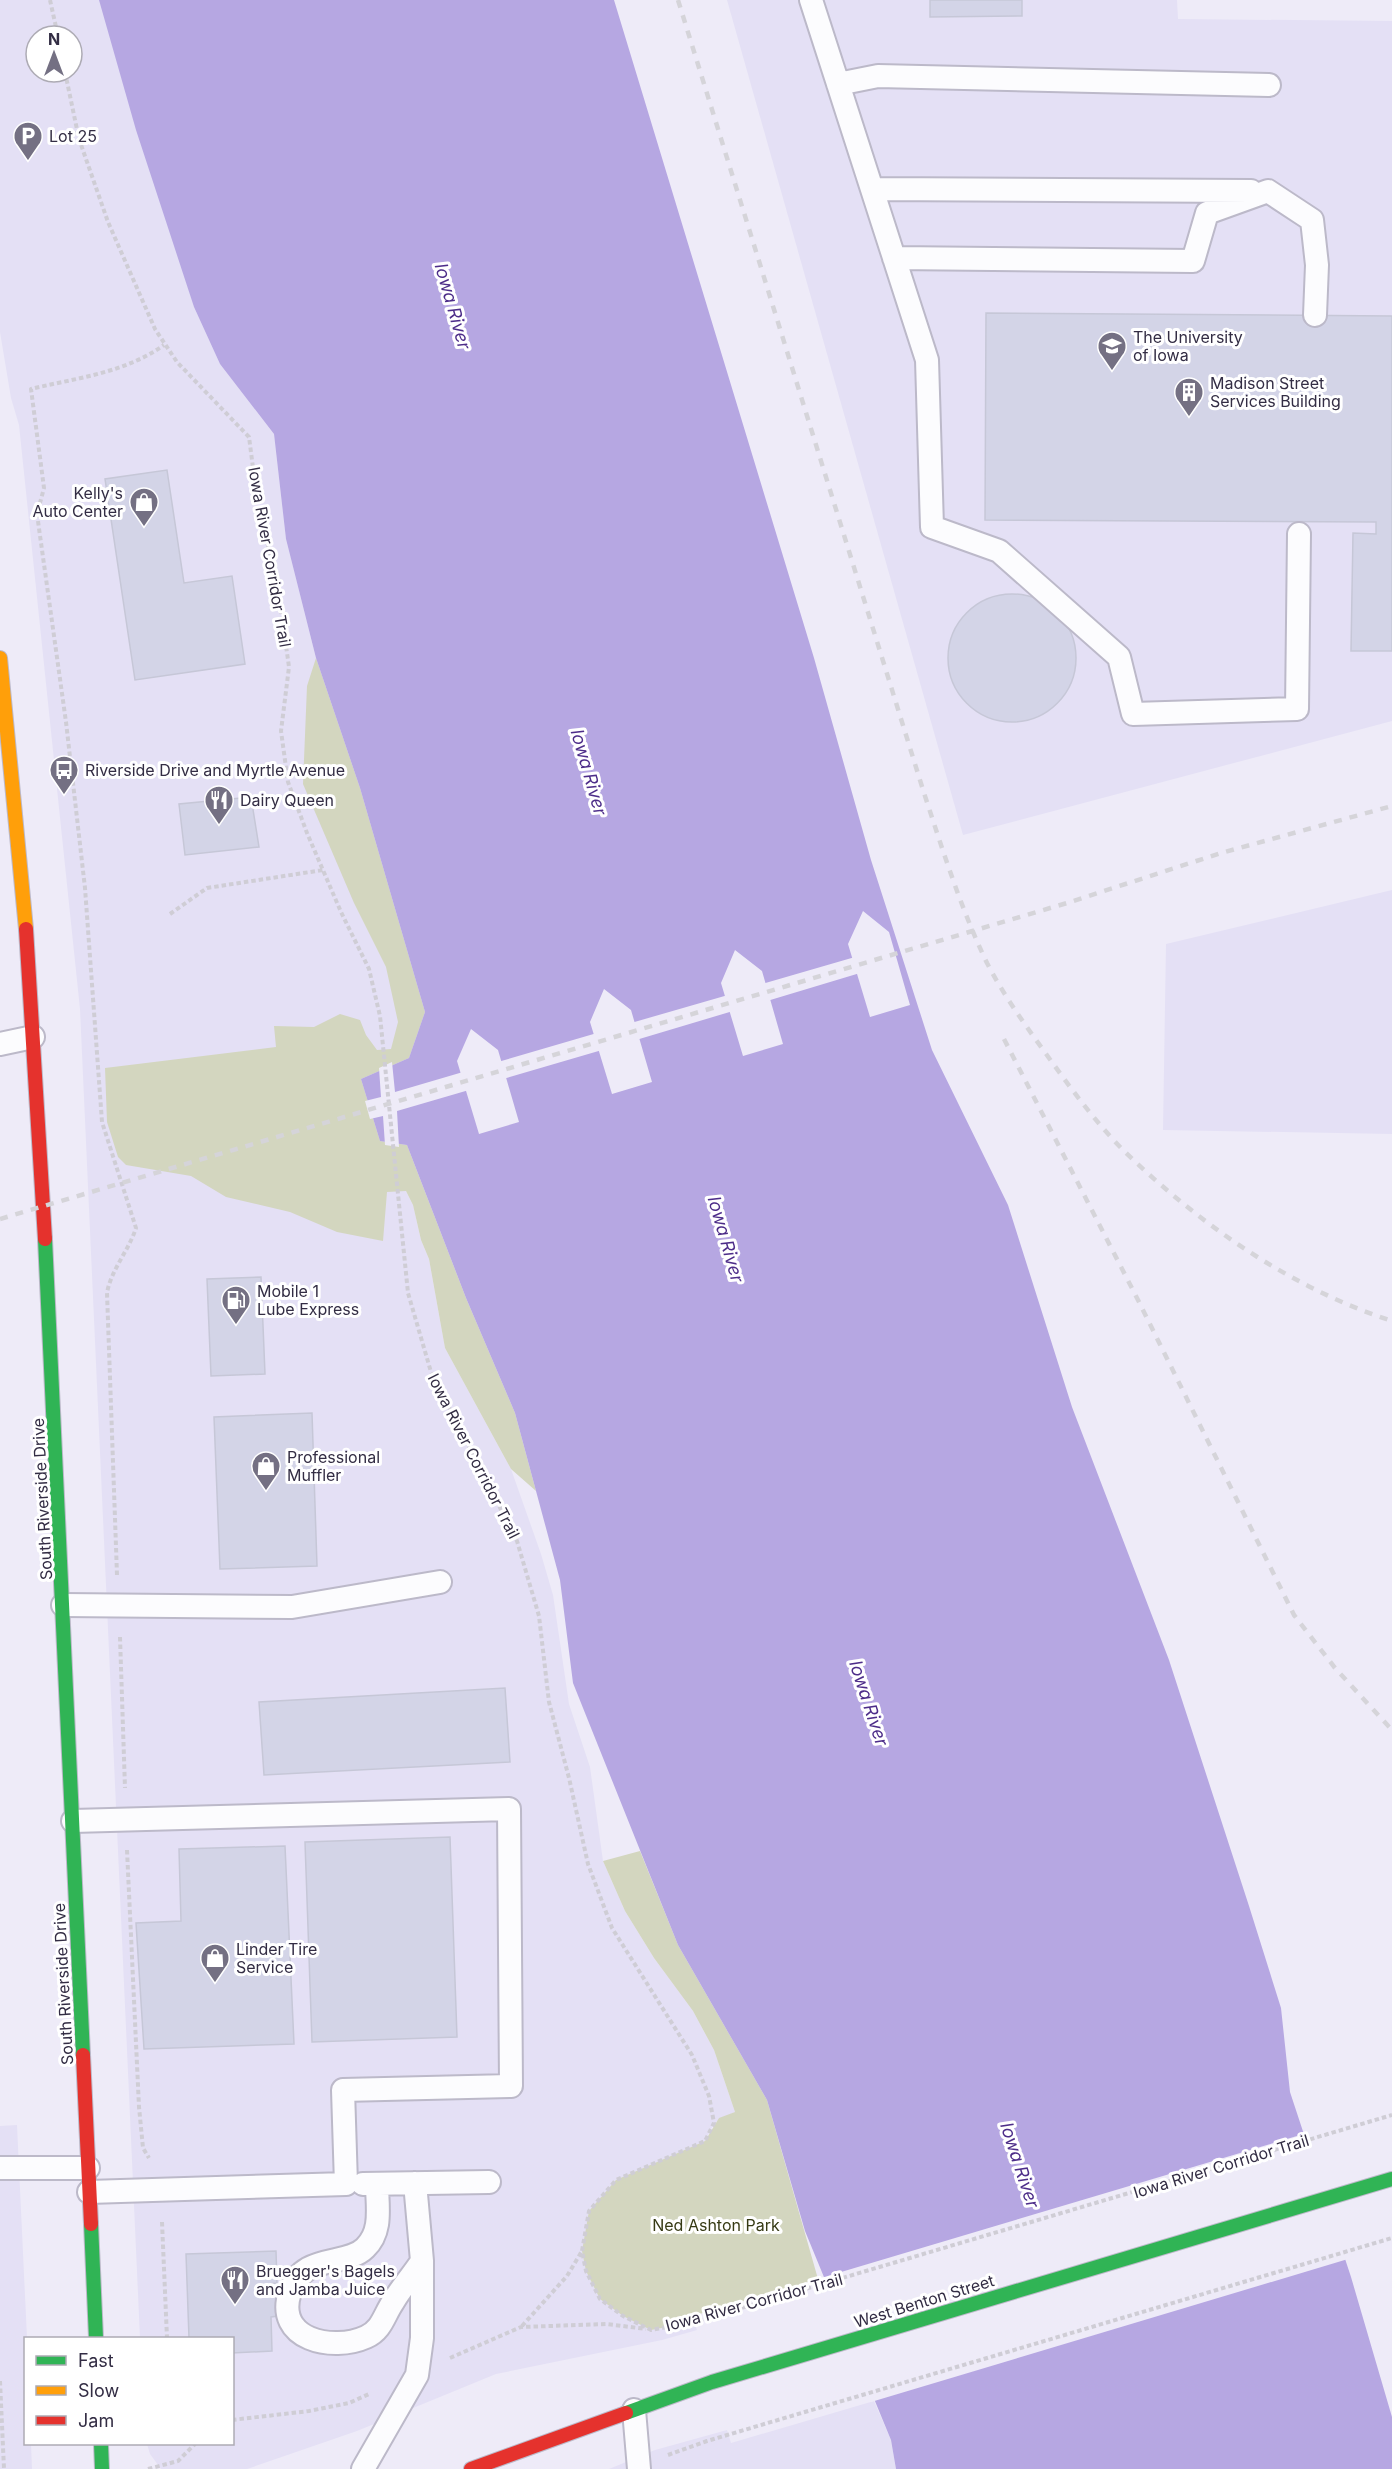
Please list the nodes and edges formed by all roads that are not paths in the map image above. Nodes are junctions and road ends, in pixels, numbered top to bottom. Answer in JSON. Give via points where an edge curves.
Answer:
{"nodes":[{"id":1,"x":811,"y":0,"type":"edge"},
{"id":2,"x":838,"y":84,"type":"junction"},
{"id":3,"x":1269,"y":85,"type":"dead end"},
{"id":4,"x":872,"y":189,"type":"junction"},
{"id":5,"x":1268,"y":191,"type":"junction"},
{"id":6,"x":894,"y":258,"type":"junction"},
{"id":7,"x":1315,"y":315,"type":"dead end"},
{"id":8,"x":1299,"y":534,"type":"dead end"},
{"id":9,"x":0,"y":658,"type":"edge"},
{"id":10,"x":33,"y":1037,"type":"junction"},
{"id":11,"x":0,"y":1044,"type":"edge"},
{"id":12,"x":440,"y":1582,"type":"dead end"},
{"id":13,"x":63,"y":1605,"type":"junction"},
{"id":14,"x":73,"y":1821,"type":"junction"},
{"id":15,"x":0,"y":2168,"type":"edge"},
{"id":16,"x":88,"y":2168,"type":"junction"},
{"id":17,"x":1392,"y":2179,"type":"edge"},
{"id":18,"x":489,"y":2182,"type":"dead end"},
{"id":19,"x":415,"y":2183,"type":"junction"},
{"id":20,"x":346,"y":2184,"type":"junction"},
{"id":21,"x":377,"y":2184,"type":"junction"},
{"id":22,"x":89,"y":2192,"type":"junction"},
{"id":23,"x":422,"y":2261,"type":"junction"},
{"id":24,"x":96,"y":2337,"type":"edge"},
{"id":25,"x":634,"y":2410,"type":"junction"},
{"id":26,"x":101,"y":2445,"type":"edge"},
{"id":27,"x":518,"y":2461,"type":"edge"},
{"id":28,"x":102,"y":2469,"type":"edge"},
{"id":29,"x":363,"y":2469,"type":"edge"},
{"id":30,"x":471,"y":2469,"type":"edge"},
{"id":31,"x":639,"y":2469,"type":"edge"}],
"edges":[{"from":1,"to":2,"type":"lane"},
{"from":2,"to":3,"type":"lane","via":[[878,76]]},
{"from":2,"to":4,"type":"lane"},
{"from":4,"to":5,"type":"lane"},
{"from":4,"to":6,"type":"lane"},
{"from":5,"to":6,"type":"lane","via":[[1207,213],[1193,261]]},
{"from":5,"to":7,"type":"lane","via":[[1312,220],[1317,265]]},
{"from":6,"to":8,"type":"lane","via":[[927,360],[932,527],[999,551],[1119,657],[1133,714],[1298,709]]},
{"from":9,"to":10,"type":"main road","name":"South Riverside Drive"},
{"from":10,"to":11,"type":"lane"},
{"from":10,"to":13,"type":"main road","name":"South Riverside Drive"},
{"from":12,"to":13,"type":"lane","via":[[292,1607]]},
{"from":13,"to":14,"type":"main road","name":"South Riverside Drive"},
{"from":14,"to":16,"type":"main road","name":"South Riverside Drive"},
{"from":14,"to":20,"type":"lane","via":[[509,1809],[511,2086],[343,2090]]},
{"from":15,"to":16,"type":"lane"},
{"from":16,"to":22,"type":"main road","name":"South Riverside Drive"},
{"from":17,"to":25,"type":"main road","name":"West Benton Street","via":[[712,2382]]},
{"from":18,"to":19,"type":"lane"},
{"from":19,"to":21,"type":"lane"},
{"from":19,"to":23,"type":"lane"},
{"from":20,"to":21,"type":"lane"},
{"from":20,"to":22,"type":"lane"},
{"from":21,"to":23,"type":"lane","via":[[378,2229],[364,2249],[313,2266],[300,2276],[290,2290],[286,2306],[290,2320],[302,2335],[315,2341],[354,2342],[369,2336],[382,2324],[392,2302]]},
{"from":22,"to":24,"type":"main road","name":"South Riverside Drive"},
{"from":23,"to":29,"type":"lane","via":[[422,2338],[417,2375]]},
{"from":25,"to":27,"type":"main road","name":"West Benton Street"},
{"from":25,"to":31,"type":"lane"},
{"from":26,"to":28,"type":"main road"},
{"from":27,"to":30,"type":"main road","name":"West Benton Street"}]}
